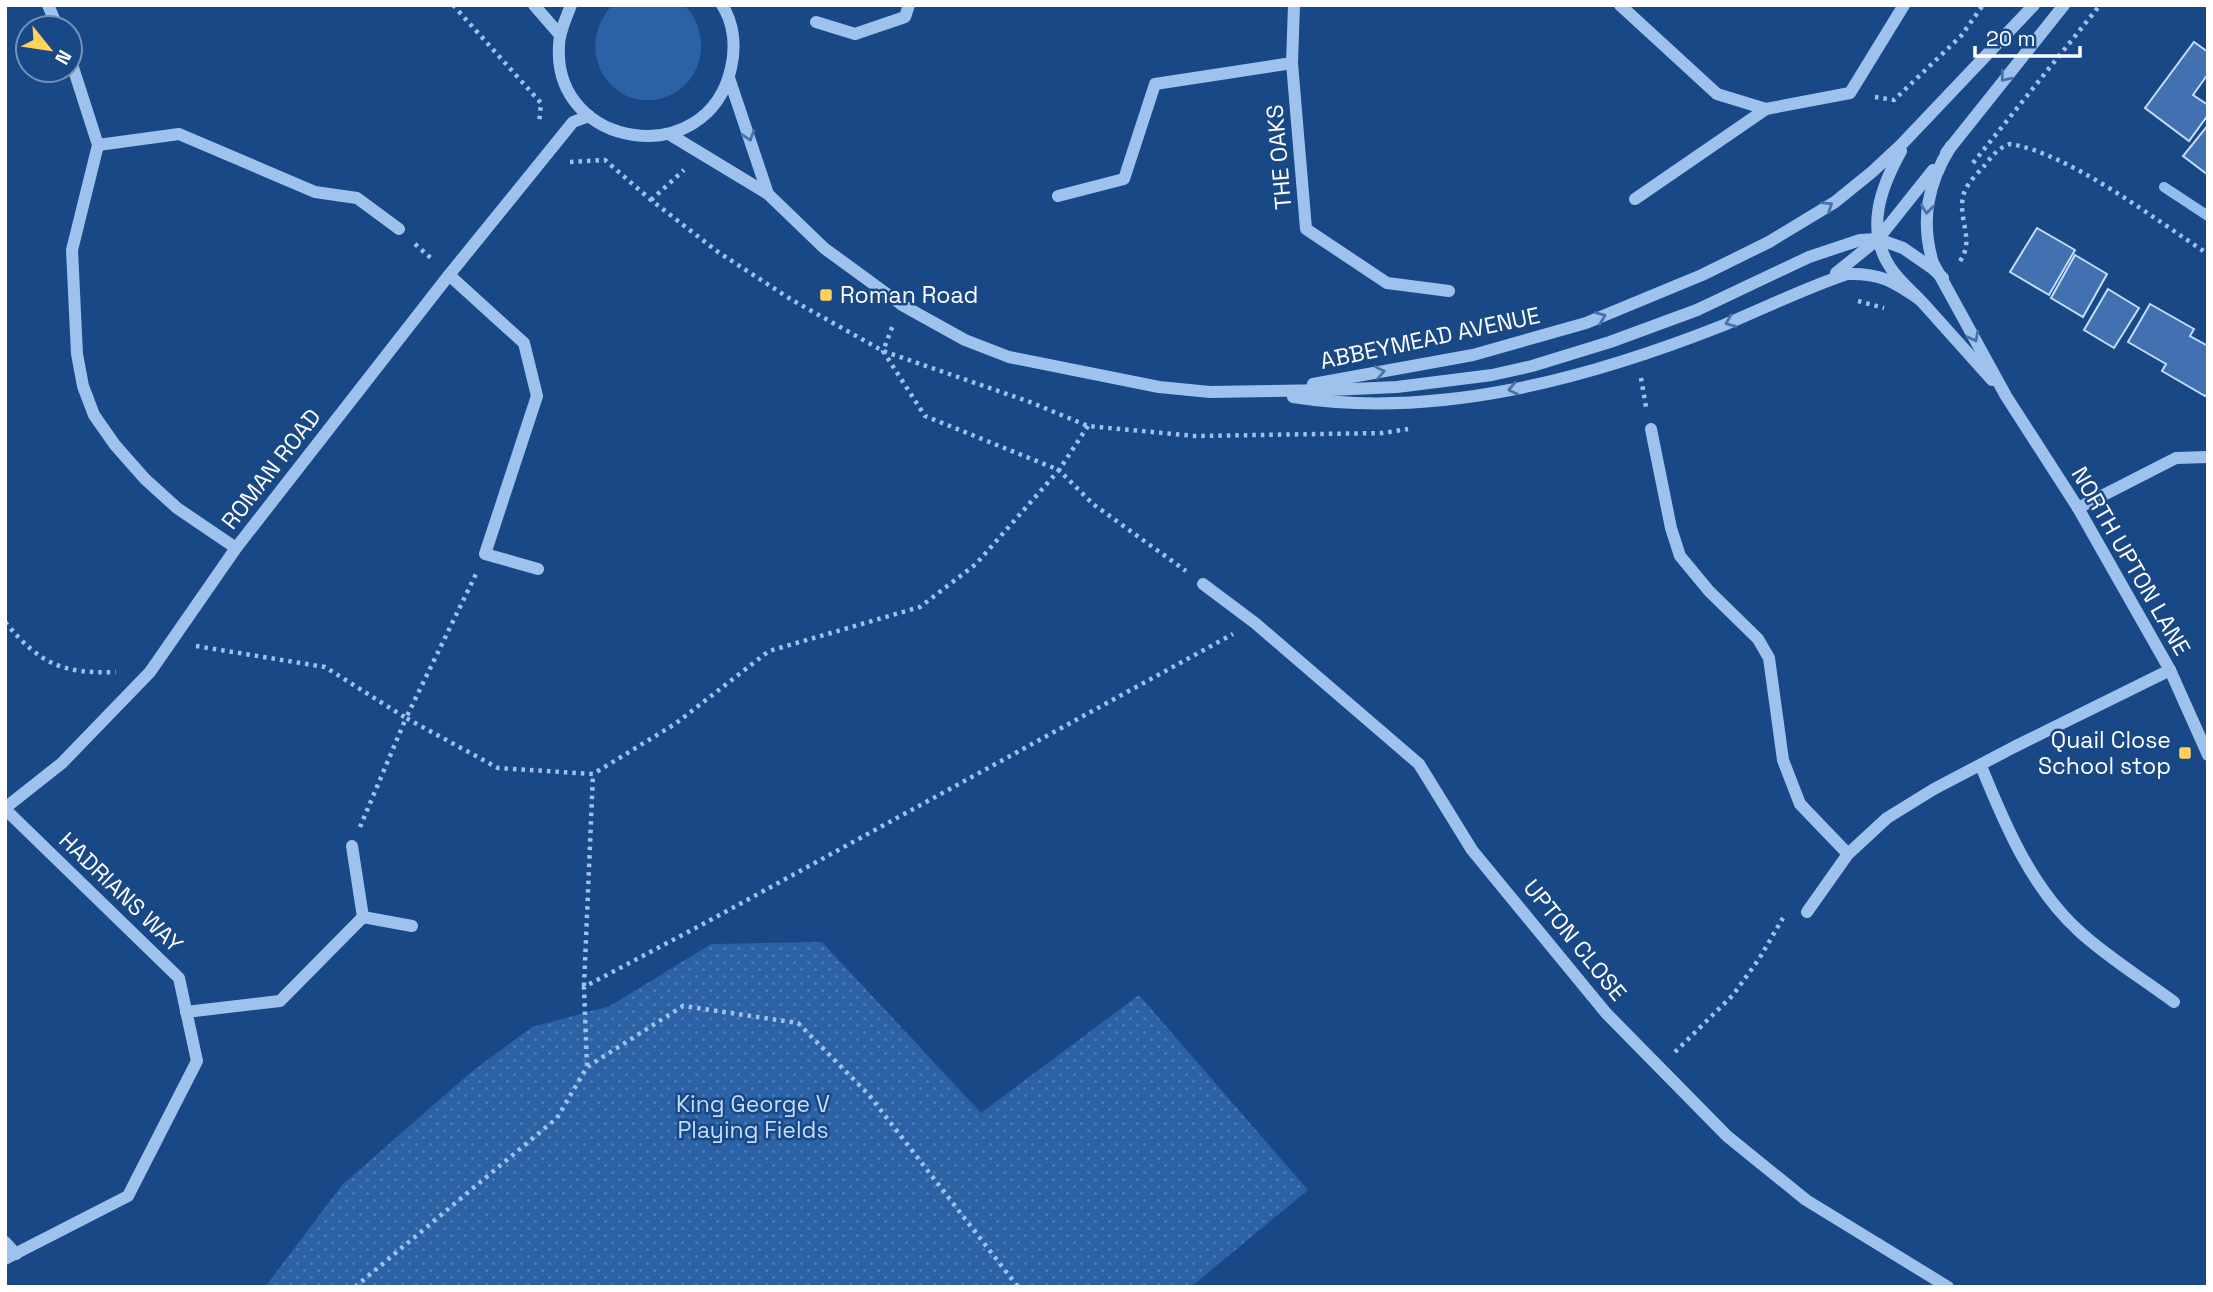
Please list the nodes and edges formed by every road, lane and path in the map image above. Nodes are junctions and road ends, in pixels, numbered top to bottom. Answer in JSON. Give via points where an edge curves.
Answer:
{"nodes":[{"id":1,"x":453,"y":5,"type":"edge"},
{"id":2,"x":534,"y":5,"type":"edge"},
{"id":3,"x":571,"y":5,"type":"edge"},
{"id":4,"x":722,"y":5,"type":"edge"},
{"id":5,"x":909,"y":5,"type":"edge"},
{"id":6,"x":1294,"y":5,"type":"edge"},
{"id":7,"x":1620,"y":5,"type":"edge"},
{"id":8,"x":1904,"y":5,"type":"edge"},
{"id":9,"x":1983,"y":5,"type":"edge"},
{"id":10,"x":2034,"y":5,"type":"edge"},
{"id":11,"x":2064,"y":5,"type":"edge"},
{"id":12,"x":2101,"y":5,"type":"edge"},
{"id":13,"x":816,"y":22,"type":"dead end"},
{"id":14,"x":560,"y":35,"type":"junction"},
{"id":15,"x":1292,"y":63,"type":"junction"},
{"id":16,"x":729,"y":78,"type":"junction"},
{"id":17,"x":78,"y":84,"type":"edge"},
{"id":18,"x":1850,"y":93,"type":"junction"},
{"id":19,"x":1766,"y":109,"type":"junction"},
{"id":20,"x":589,"y":116,"type":"junction"},
{"id":21,"x":1922,"y":122,"type":"junction"},
{"id":22,"x":668,"y":134,"type":"junction"},
{"id":23,"x":98,"y":145,"type":"junction"},
{"id":24,"x":1951,"y":146,"type":"junction"},
{"id":25,"x":551,"y":150,"type":"junction"},
{"id":26,"x":1981,"y":169,"type":"junction"},
{"id":27,"x":768,"y":194,"type":"junction"},
{"id":28,"x":1058,"y":197,"type":"dead end"},
{"id":29,"x":1635,"y":199,"type":"dead end"},
{"id":30,"x":399,"y":229,"type":"joint"},
{"id":31,"x":1878,"y":239,"type":"junction"},
{"id":32,"x":2208,"y":254,"type":"edge"},
{"id":33,"x":449,"y":275,"type":"junction"},
{"id":34,"x":1943,"y":278,"type":"junction"},
{"id":35,"x":1823,"y":282,"type":"junction"},
{"id":36,"x":1449,"y":291,"type":"dead end"},
{"id":37,"x":1919,"y":299,"type":"junction"},
{"id":38,"x":1848,"y":300,"type":"dead end"},
{"id":39,"x":902,"y":305,"type":"junction"},
{"id":40,"x":883,"y":351,"type":"junction"},
{"id":41,"x":1640,"y":376,"type":"dead end"},
{"id":42,"x":1265,"y":392,"type":"junction"},
{"id":43,"x":2006,"y":396,"type":"junction"},
{"id":44,"x":1088,"y":426,"type":"junction"},
{"id":45,"x":1419,"y":428,"type":"dead end"},
{"id":46,"x":1651,"y":429,"type":"joint"},
{"id":47,"x":2208,"y":457,"type":"edge"},
{"id":48,"x":1059,"y":470,"type":"junction"},
{"id":49,"x":2078,"y":508,"type":"junction"},
{"id":50,"x":236,"y":548,"type":"junction"},
{"id":51,"x":485,"y":554,"type":"junction"},
{"id":52,"x":538,"y":569,"type":"dead end"},
{"id":53,"x":1203,"y":584,"type":"joint"},
{"id":54,"x":5,"y":622,"type":"edge"},
{"id":55,"x":1255,"y":622,"type":"junction"},
{"id":56,"x":170,"y":642,"type":"junction"},
{"id":57,"x":2170,"y":670,"type":"junction"},
{"id":58,"x":150,"y":672,"type":"junction"},
{"id":59,"x":406,"y":718,"type":"junction"},
{"id":60,"x":2208,"y":755,"type":"edge"},
{"id":61,"x":1980,"y":766,"type":"junction"},
{"id":62,"x":593,"y":774,"type":"junction"},
{"id":63,"x":5,"y":808,"type":"edge"},
{"id":64,"x":352,"y":846,"type":"joint"},
{"id":65,"x":1848,"y":854,"type":"junction"},
{"id":66,"x":1807,"y":912,"type":"joint"},
{"id":67,"x":363,"y":917,"type":"junction"},
{"id":68,"x":411,"y":926,"type":"dead end"},
{"id":69,"x":584,"y":987,"type":"junction"},
{"id":70,"x":2174,"y":1002,"type":"dead end"},
{"id":71,"x":187,"y":1012,"type":"junction"},
{"id":72,"x":587,"y":1067,"type":"junction"},
{"id":73,"x":1658,"y":1067,"type":"junction"},
{"id":74,"x":5,"y":1242,"type":"edge"},
{"id":75,"x":11,"y":1256,"type":"edge"},
{"id":76,"x":355,"y":1287,"type":"edge"},
{"id":77,"x":1018,"y":1287,"type":"edge"},
{"id":78,"x":1948,"y":1287,"type":"edge"}],
"edges":[{"from":1,"to":25,"type":"path","via":[[541,103],[541,119],[534,134]]},
{"from":2,"to":14,"type":"street"},
{"from":3,"to":14,"type":"street"},
{"from":4,"to":16,"type":"street","via":[[733,32]]},
{"from":5,"to":13,"type":"street","via":[[905,17],[855,34]]},
{"from":6,"to":15,"type":"street","name":"THE OAKS"},
{"from":7,"to":19,"type":"street","via":[[1717,94]]},
{"from":8,"to":18,"type":"street"},
{"from":9,"to":18,"type":"path","via":[[1961,36],[1894,100]]},
{"from":10,"to":21,"type":"street","name":"ABBEYMEAD AVENUE"},
{"from":11,"to":24,"type":"street","name":"ABBEYMEAD AVENUE","one_way":true},
{"from":12,"to":26,"type":"path","via":[[1973,163]]},
{"from":14,"to":20,"type":"street","via":[[562,74],[572,97]]},
{"from":15,"to":28,"type":"street","via":[[1155,84],[1124,179]]},
{"from":15,"to":36,"type":"street","name":"THE OAKS","via":[[1306,229],[1387,283]]},
{"from":16,"to":22,"type":"street","via":[[706,114]]},
{"from":16,"to":27,"type":"street","name":"ABBEYMEAD AVENUE","one_way":true},
{"from":17,"to":23,"type":"street"},
{"from":18,"to":19,"type":"street"},
{"from":19,"to":29,"type":"street"},
{"from":20,"to":22,"type":"street","via":[[626,135]]},
{"from":20,"to":25,"type":"street","name":"ROMAN ROAD","via":[[573,122]]},
{"from":21,"to":31,"type":"street","name":"ABBEYMEAD AVENUE","via":[[1888,174],[1879,203]]},
{"from":42,"to":21,"type":"street","name":"ABBEYMEAD AVENUE","one_way":true,"via":[[1473,355],[1586,323],[1643,301],[1801,224],[1872,172]]},
{"from":22,"to":27,"type":"street","name":"ABBEYMEAD AVENUE"},
{"from":23,"to":30,"type":"street","via":[[179,134],[315,191],[357,198]]},
{"from":23,"to":50,"type":"street","via":[[72,250],[83,386],[94,415],[114,445],[145,479],[177,508]]},
{"from":24,"to":31,"type":"street","name":"ABBEYMEAD AVENUE"},
{"from":24,"to":34,"type":"street","name":"ABBEYMEAD AVENUE","one_way":true,"via":[[1934,179],[1926,218],[1927,243]]},
{"from":25,"to":33,"type":"street","name":"ROMAN ROAD"},
{"from":25,"to":40,"type":"path","via":[[564,162],[605,160],[718,252]]},
{"from":26,"to":32,"type":"path","via":[[2010,144],[2037,151],[2092,179]]},
{"from":26,"to":34,"type":"path","via":[[1963,195],[1965,254]]},
{"from":27,"to":39,"type":"street","name":"ABBEYMEAD AVENUE","via":[[824,248]]},
{"from":30,"to":33,"type":"path"},
{"from":31,"to":34,"type":"street","via":[[1903,248]]},
{"from":31,"to":35,"type":"street","name":"ABBEYMEAD AVENUE"},
{"from":31,"to":37,"type":"street","name":"ABBEYMEAD AVENUE","via":[[1891,268]]},
{"from":31,"to":42,"type":"street","name":"ABBEYMEAD AVENUE","via":[[1834,247],[1696,310],[1532,366],[1397,387]]},
{"from":33,"to":50,"type":"street","name":"ROMAN ROAD"},
{"from":33,"to":51,"type":"street","via":[[524,343],[537,396]]},
{"from":34,"to":43,"type":"street","name":"NORTH UPTON LANE","one_way":true},
{"from":35,"to":37,"type":"street","name":"ABBEYMEAD AVENUE","via":[[1866,273],[1883,277]]},
{"from":35,"to":42,"type":"street","name":"ABBEYMEAD AVENUE","one_way":true,"via":[[1642,355],[1492,393],[1362,403]]},
{"from":37,"to":38,"type":"path","via":[[1897,311]]},
{"from":37,"to":43,"type":"street","name":"NORTH UPTON LANE"},
{"from":39,"to":40,"type":"path"},
{"from":39,"to":42,"type":"street","name":"ABBEYMEAD AVENUE","via":[[965,340],[1009,357],[1158,387]]},
{"from":40,"to":44,"type":"path"},
{"from":40,"to":48,"type":"path","via":[[925,416]]},
{"from":41,"to":46,"type":"path"},
{"from":43,"to":49,"type":"street","name":"NORTH UPTON LANE"},
{"from":44,"to":45,"type":"path","via":[[1195,436],[1383,433]]},
{"from":44,"to":48,"type":"path"},
{"from":46,"to":65,"type":"street","via":[[1681,556],[1758,639],[1769,658],[1783,760],[1800,804]]},
{"from":47,"to":49,"type":"street","via":[[2176,458]]},
{"from":48,"to":53,"type":"path","via":[[1093,504]]},
{"from":48,"to":62,"type":"path","via":[[976,564],[920,607],[769,651],[675,724]]},
{"from":49,"to":57,"type":"street","name":"NORTH UPTON LANE"},
{"from":50,"to":56,"type":"street","name":"ROMAN ROAD"},
{"from":51,"to":52,"type":"street"},
{"from":51,"to":59,"type":"path"},
{"from":53,"to":55,"type":"street","name":"UPTON CLOSE"},
{"from":54,"to":58,"type":"path","via":[[34,653],[66,670]]},
{"from":55,"to":69,"type":"path"},
{"from":55,"to":73,"type":"street","name":"UPTON CLOSE","via":[[1419,764],[1472,850],[1606,1013]]},
{"from":56,"to":58,"type":"street","name":"ROMAN ROAD"},
{"from":56,"to":59,"type":"path","via":[[325,667]]},
{"from":57,"to":60,"type":"street","name":"NORTH UPTON LANE"},
{"from":57,"to":61,"type":"street"},
{"from":58,"to":63,"type":"street","name":"ROMAN ROAD","via":[[62,763]]},
{"from":59,"to":62,"type":"path","via":[[498,768]]},
{"from":59,"to":64,"type":"path"},
{"from":61,"to":65,"type":"street","via":[[1887,818]]},
{"from":61,"to":70,"type":"street","via":[[2037,884],[2079,931]]},
{"from":62,"to":69,"type":"path"},
{"from":63,"to":71,"type":"street","name":"HADRIANS WAY","via":[[180,978]]},
{"from":64,"to":67,"type":"street"},
{"from":65,"to":66,"type":"street"},
{"from":66,"to":73,"type":"path","via":[[1785,915],[1733,995]]},
{"from":67,"to":68,"type":"street"},
{"from":67,"to":71,"type":"street","via":[[281,1000]]},
{"from":69,"to":72,"type":"path"},
{"from":71,"to":75,"type":"street","name":"HADRIANS WAY","via":[[197,1061],[128,1196]]},
{"from":72,"to":76,"type":"path","via":[[557,1118]]},
{"from":72,"to":77,"type":"path","via":[[683,1006],[798,1023],[869,1096]]},
{"from":73,"to":78,"type":"street","name":"UPTON CLOSE","via":[[1727,1136],[1806,1199]]},
{"from":74,"to":75,"type":"street"}]}
